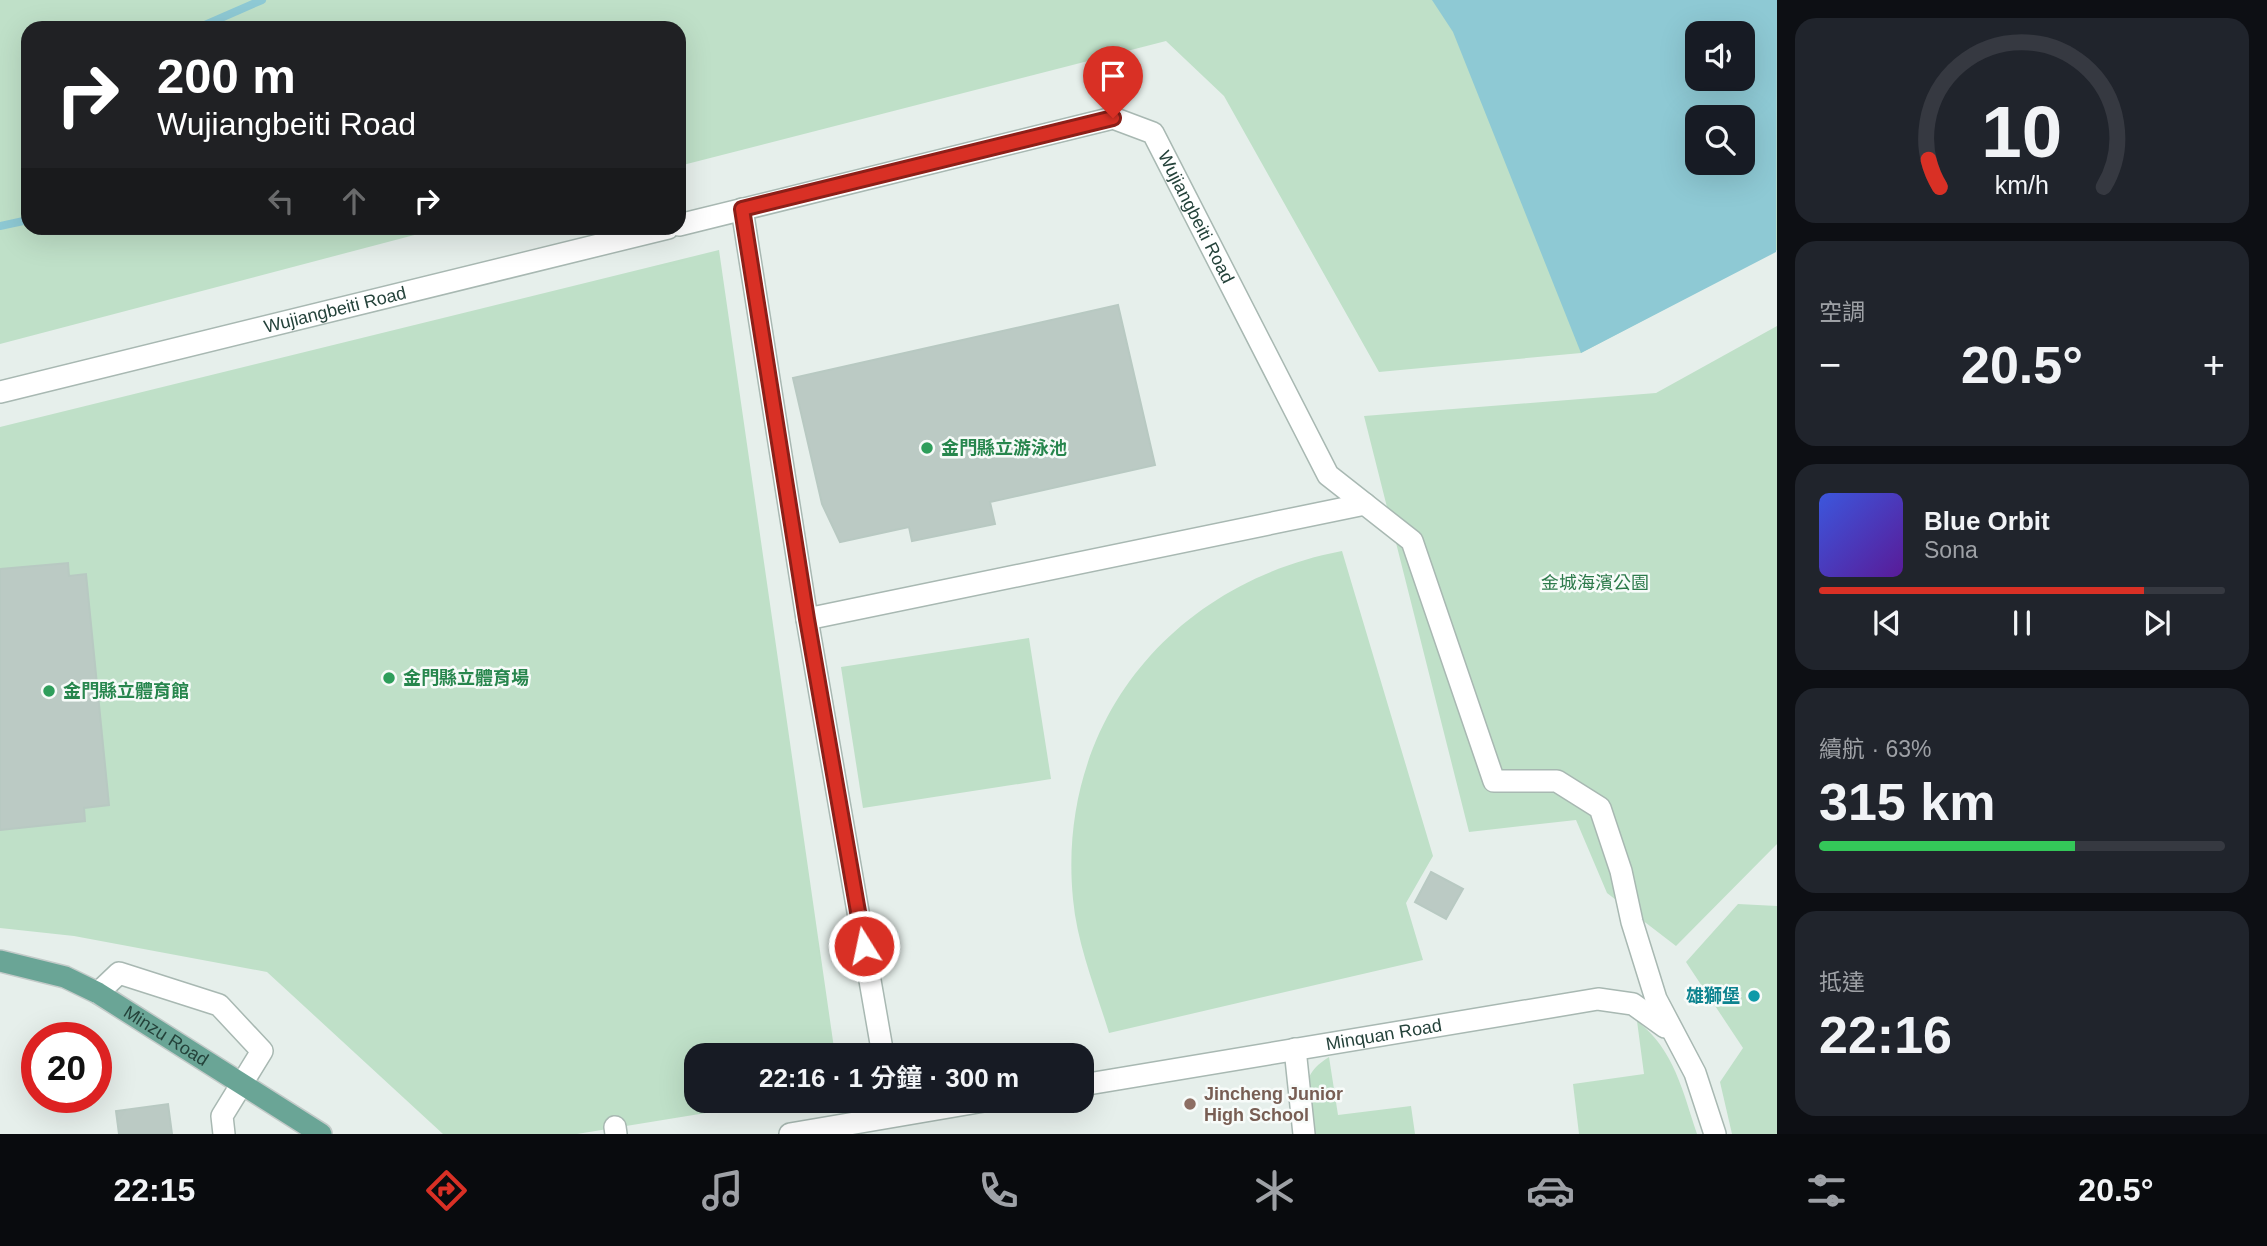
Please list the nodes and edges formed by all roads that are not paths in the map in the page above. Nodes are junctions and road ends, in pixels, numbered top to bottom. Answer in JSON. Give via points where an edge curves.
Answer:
{"nodes":[{"id":1,"x":742,"y":209,"type":"junction"},
{"id":2,"x":686,"y":223,"type":"edge"},
{"id":3,"x":639,"y":235,"type":"edge"},
{"id":4,"x":0,"y":392,"type":"edge"},
{"id":5,"x":1365,"y":504,"type":"junction"},
{"id":6,"x":807,"y":619,"type":"junction"},
{"id":7,"x":0,"y":961,"type":"edge"},
{"id":8,"x":98,"y":993,"type":"junction"},
{"id":9,"x":1676,"y":1038,"type":"junction"},
{"id":10,"x":881,"y":1043,"type":"edge"},
{"id":11,"x":1295,"y":1049,"type":"junction"},
{"id":12,"x":242,"y":1083,"type":"junction"},
{"id":13,"x":1094,"y":1083,"type":"edge"},
{"id":14,"x":872,"y":1113,"type":"edge"},
{"id":15,"x":224,"y":1134,"type":"edge"},
{"id":16,"x":321,"y":1134,"type":"edge"},
{"id":17,"x":790,"y":1134,"type":"edge"},
{"id":18,"x":1304,"y":1134,"type":"edge"},
{"id":19,"x":1715,"y":1134,"type":"edge"}],
"edges":[{"from":1,"to":2,"type":"street","name":"Wujiangbeiti Road"},
{"from":1,"to":5,"type":"street","name":"Wujiangbeiti Road","via":[[1113,118],[1153,133],[1328,475]]},
{"from":1,"to":6,"type":"street"},
{"from":3,"to":4,"type":"street","name":"Wujiangbeiti Road"},
{"from":5,"to":6,"type":"street"},
{"from":5,"to":9,"type":"street","via":[[1412,541],[1494,780],[1557,781],[1600,808],[1647,972]]},
{"from":6,"to":10,"type":"street"},
{"from":7,"to":8,"type":"main road","name":"Minzu Road","via":[[65,977]]},
{"from":8,"to":12,"type":"main road","name":"Minzu Road"},
{"from":8,"to":12,"type":"street","via":[[119,972],[219,1006],[262,1051]]},
{"from":9,"to":11,"type":"street","name":"Minquan Road","via":[[1649,1012],[1633,1004],[1598,999]]},
{"from":9,"to":19,"type":"street","via":[[1695,1073]]},
{"from":11,"to":13,"type":"street","name":"Minquan Road"},
{"from":11,"to":18,"type":"street"},
{"from":12,"to":15,"type":"street","via":[[222,1116]]},
{"from":12,"to":16,"type":"main road","name":"Minzu Road"},
{"from":14,"to":17,"type":"street"}]}
